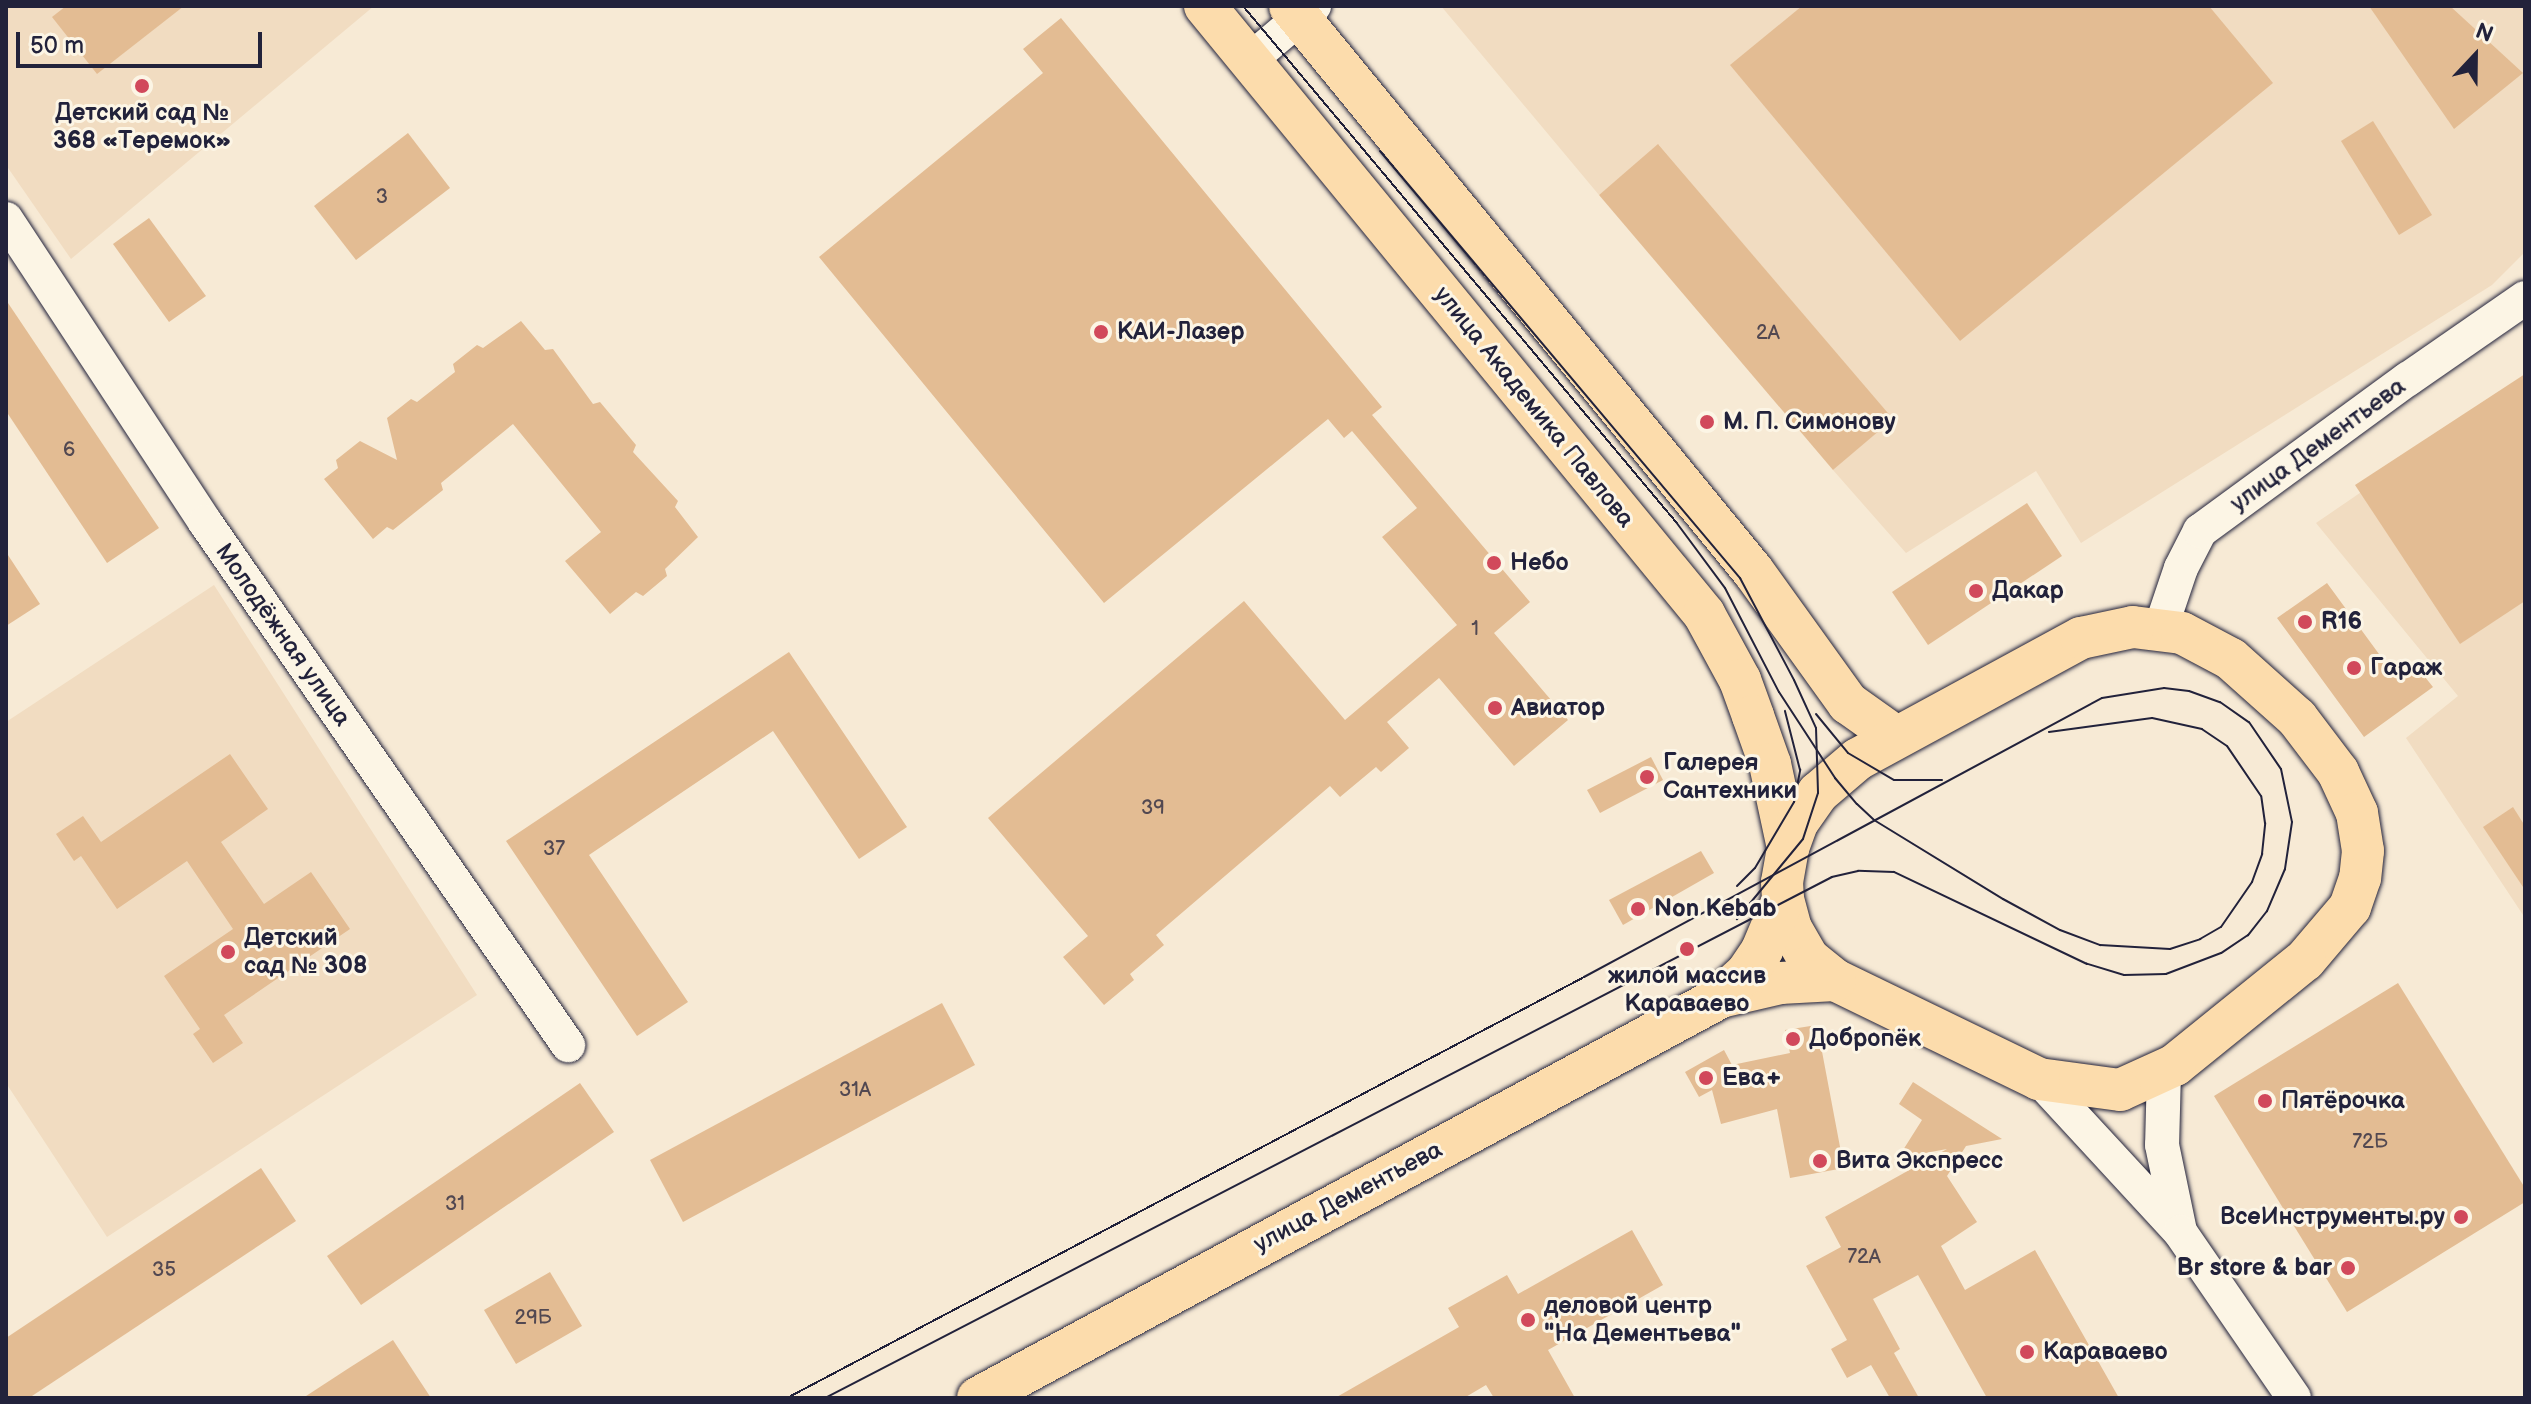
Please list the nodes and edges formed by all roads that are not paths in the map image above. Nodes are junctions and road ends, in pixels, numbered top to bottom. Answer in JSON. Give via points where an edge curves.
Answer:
{"nodes":[{"id":1,"x":1205,"y":6,"type":"edge"},
{"id":2,"x":1301,"y":10,"type":"edge"},
{"id":3,"x":1250,"y":60,"type":"junction"},
{"id":4,"x":6,"y":219,"type":"edge"},
{"id":5,"x":2525,"y":298,"type":"edge"},
{"id":6,"x":2160,"y":630,"type":"junction"},
{"id":7,"x":1896,"y":737,"type":"junction"},
{"id":8,"x":1788,"y":848,"type":"junction"},
{"id":9,"x":1783,"y":900,"type":"junction"},
{"id":10,"x":1835,"y":980,"type":"junction"},
{"id":11,"x":1719,"y":998,"type":"junction"},
{"id":12,"x":568,"y":1045,"type":"dead end"},
{"id":13,"x":2164,"y":1071,"type":"junction"},
{"id":14,"x":2039,"y":1079,"type":"junction"},
{"id":15,"x":2180,"y":1232,"type":"junction"},
{"id":16,"x":978,"y":1398,"type":"edge"},
{"id":17,"x":2294,"y":1398,"type":"edge"}],
"edges":[{"from":1,"to":3,"type":"main road","name":"улица Академика Павлова"},
{"from":2,"to":3,"type":"street"},
{"from":2,"to":7,"type":"main road","via":[[1753,571],[1848,703]]},
{"from":3,"to":8,"type":"main road","name":"улица Академика Павлова","via":[[1704,614],[1753,716],[1770,764]]},
{"from":4,"to":12,"type":"street","name":"Молодёжная улица","via":[[205,522]]},
{"from":5,"to":6,"type":"street","name":"улица Дементьева","via":[[2200,531]]},
{"from":6,"to":7,"type":"main road","name":"улица Дементьева","via":[[2133,627],[2081,638]]},
{"from":6,"to":13,"type":"main road","name":"улица Дементьева","via":[[2182,633],[2231,659],[2297,718],[2338,772],[2357,813],[2363,851],[2350,907],[2330,934],[2305,960]]},
{"from":7,"to":8,"type":"main road","name":"улица Дементьева","via":[[1858,759],[1818,793],[1797,823]]},
{"from":8,"to":9,"type":"main road","name":"улица Дементьева"},
{"from":9,"to":10,"type":"main road","name":"улица Дементьева","via":[[1791,929],[1808,958]]},
{"from":9,"to":11,"type":"main road","name":"улица Дементьева","via":[[1762,950],[1746,974]]},
{"from":10,"to":11,"type":"main road","name":"улица Дементьева","via":[[1780,983]]},
{"from":10,"to":14,"type":"main road","name":"улица Дементьева"},
{"from":11,"to":16,"type":"main road","name":"улица Дементьева"},
{"from":13,"to":14,"type":"main road","name":"улица Дементьева","via":[[2120,1090]]},
{"from":13,"to":15,"type":"street","via":[[2162,1145]]},
{"from":14,"to":15,"type":"street"},
{"from":15,"to":17,"type":"street"}]}
